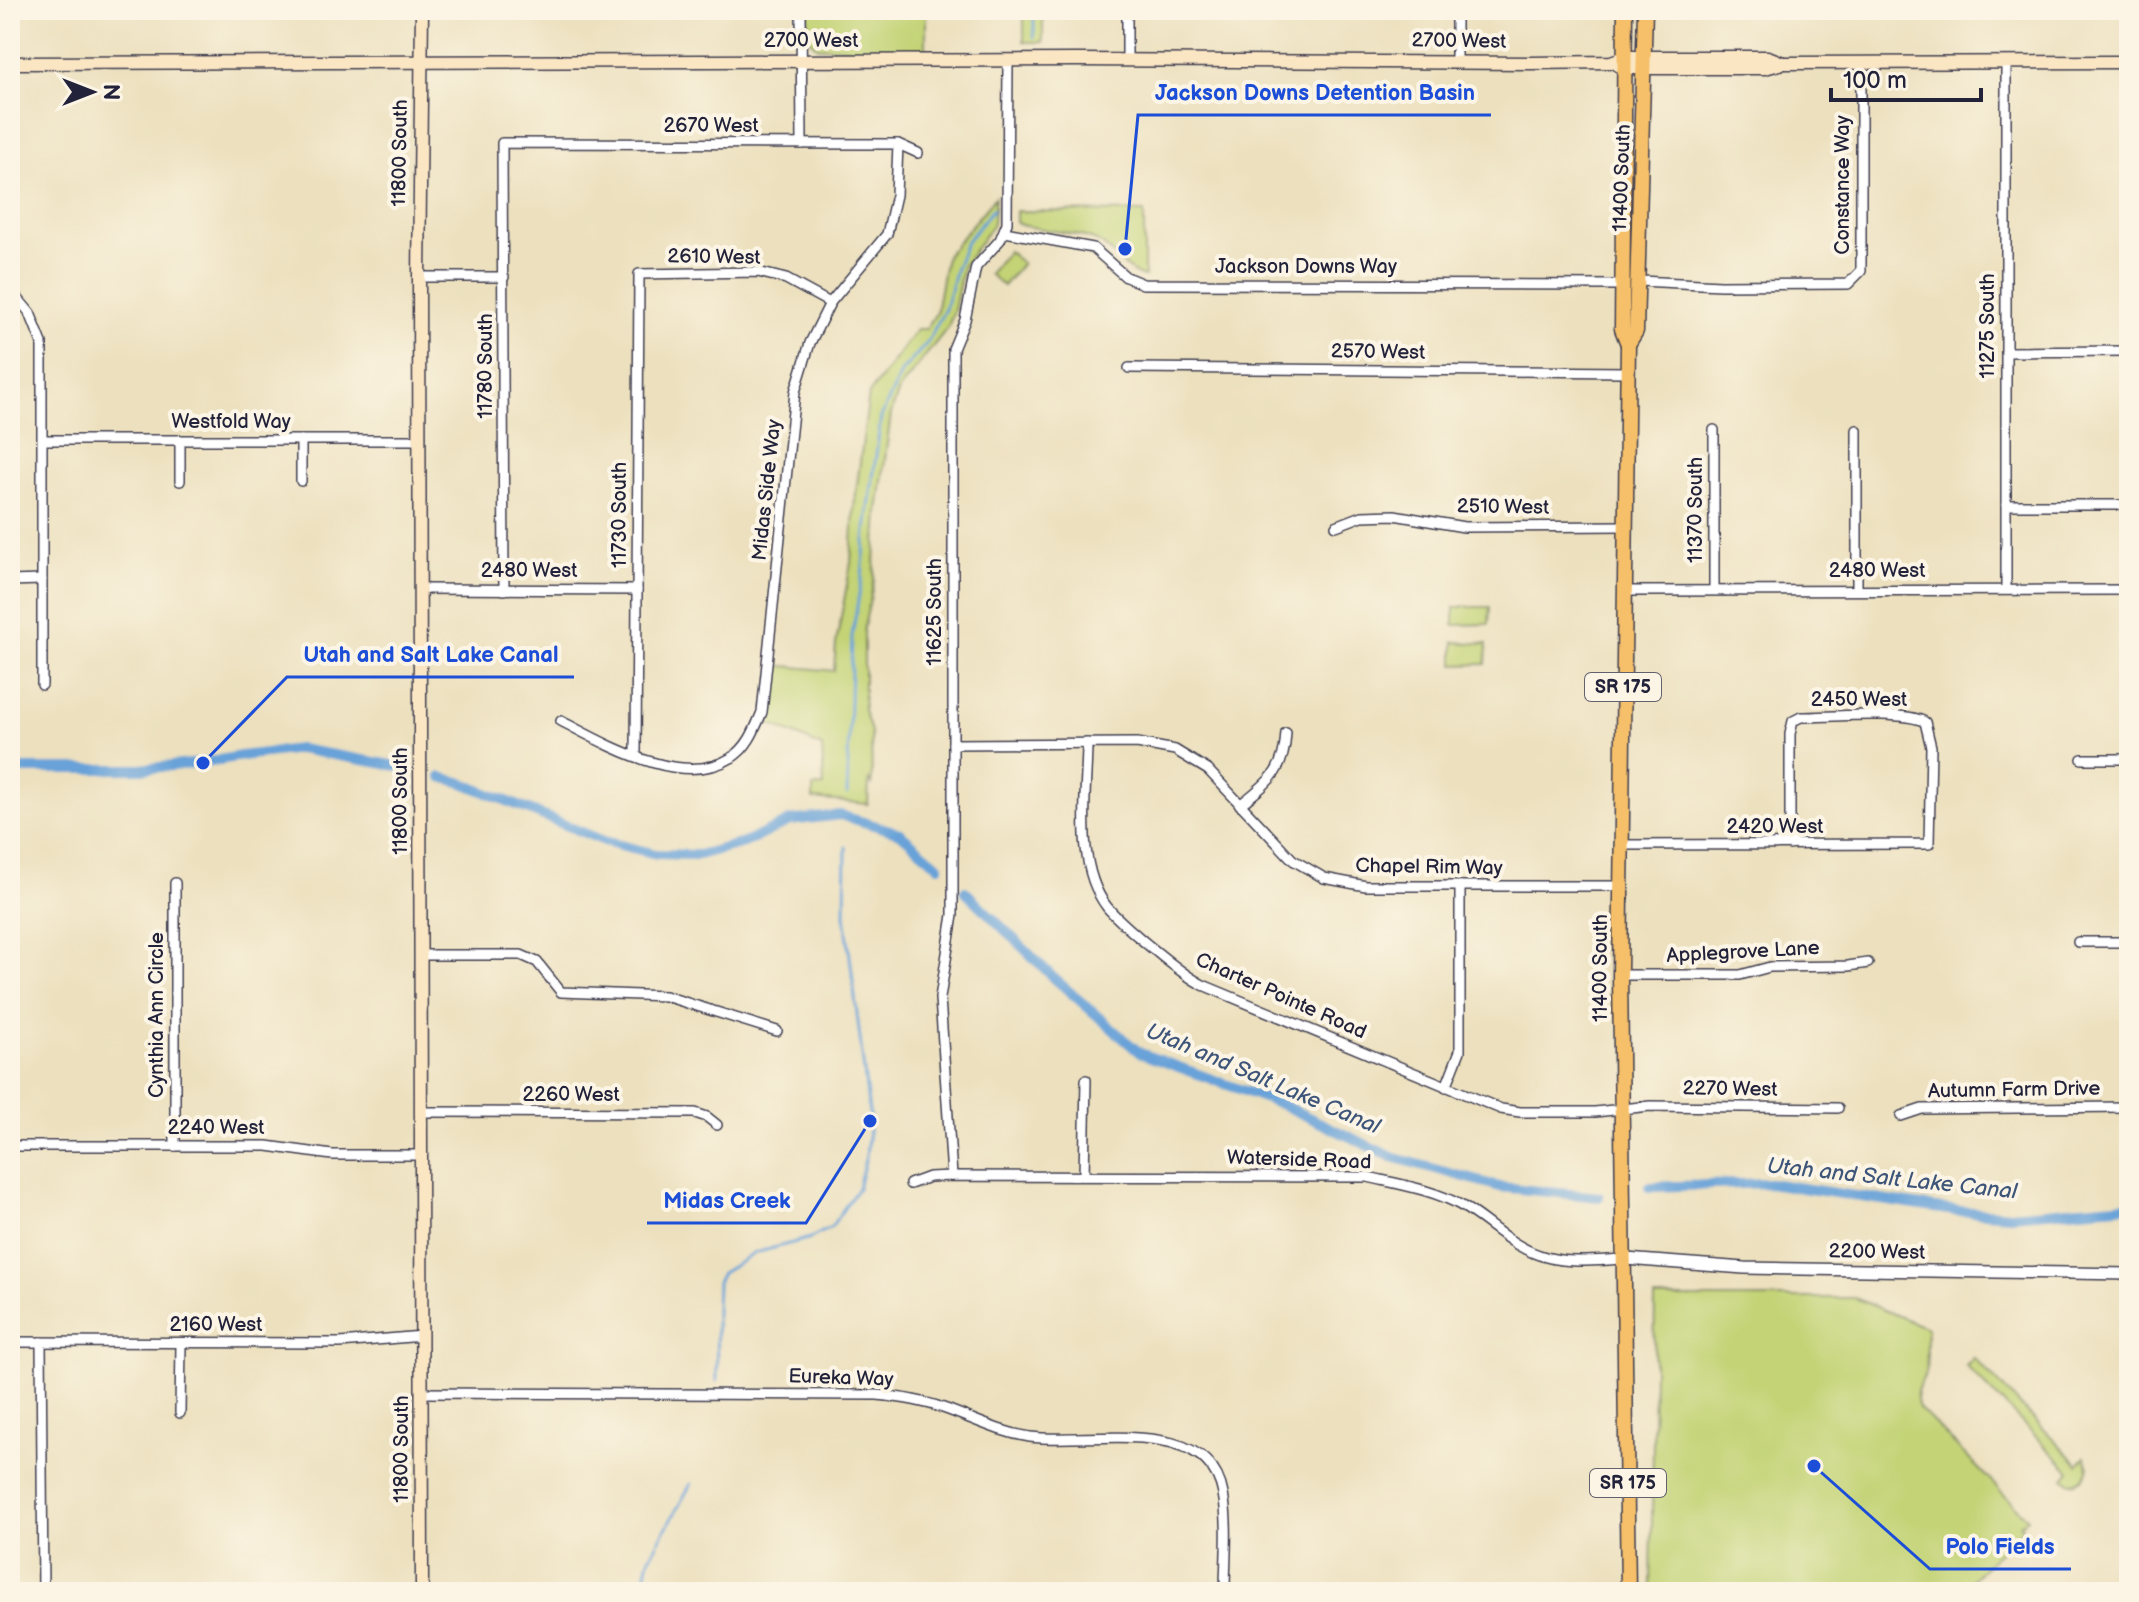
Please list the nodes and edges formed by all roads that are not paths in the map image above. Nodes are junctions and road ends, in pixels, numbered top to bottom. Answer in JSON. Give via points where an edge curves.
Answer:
{"nodes":[{"id":1,"x":422,"y":10,"type":"edge"},
{"id":2,"x":801,"y":10,"type":"edge"},
{"id":3,"x":1127,"y":10,"type":"edge"},
{"id":4,"x":1456,"y":10,"type":"edge"},
{"id":5,"x":1625,"y":10,"type":"edge"},
{"id":6,"x":1645,"y":10,"type":"edge"},
{"id":7,"x":1127,"y":60,"type":"junction"},
{"id":8,"x":801,"y":61,"type":"junction"},
{"id":9,"x":1008,"y":61,"type":"junction"},
{"id":10,"x":1456,"y":61,"type":"junction"},
{"id":11,"x":1861,"y":62,"type":"junction"},
{"id":12,"x":2006,"y":62,"type":"junction"},
{"id":13,"x":2129,"y":62,"type":"edge"},
{"id":14,"x":10,"y":63,"type":"edge"},
{"id":15,"x":421,"y":63,"type":"junction"},
{"id":16,"x":1621,"y":63,"type":"junction"},
{"id":17,"x":1645,"y":63,"type":"junction"},
{"id":18,"x":502,"y":143,"type":"joint"},
{"id":19,"x":802,"y":144,"type":"junction"},
{"id":20,"x":898,"y":144,"type":"junction"},
{"id":21,"x":918,"y":153,"type":"dead end"},
{"id":22,"x":1005,"y":232,"type":"junction"},
{"id":23,"x":639,"y":274,"type":"joint"},
{"id":24,"x":419,"y":277,"type":"junction"},
{"id":25,"x":504,"y":277,"type":"junction"},
{"id":26,"x":1639,"y":281,"type":"junction"},
{"id":27,"x":1622,"y":285,"type":"junction"},
{"id":28,"x":10,"y":289,"type":"edge"},
{"id":29,"x":830,"y":303,"type":"junction"},
{"id":30,"x":1628,"y":344,"type":"junction"},
{"id":31,"x":2129,"y":351,"type":"edge"},
{"id":32,"x":2006,"y":352,"type":"junction"},
{"id":33,"x":1129,"y":368,"type":"dead end"},
{"id":34,"x":1627,"y":372,"type":"junction"},
{"id":35,"x":1714,"y":430,"type":"dead end"},
{"id":36,"x":1857,"y":430,"type":"dead end"},
{"id":37,"x":43,"y":440,"type":"junction"},
{"id":38,"x":180,"y":440,"type":"junction"},
{"id":39,"x":301,"y":440,"type":"junction"},
{"id":40,"x":420,"y":440,"type":"junction"},
{"id":41,"x":180,"y":481,"type":"dead end"},
{"id":42,"x":301,"y":481,"type":"dead end"},
{"id":43,"x":2006,"y":505,"type":"junction"},
{"id":44,"x":2129,"y":505,"type":"edge"},
{"id":45,"x":1336,"y":526,"type":"dead end"},
{"id":46,"x":1626,"y":526,"type":"junction"},
{"id":47,"x":42,"y":580,"type":"junction"},
{"id":48,"x":10,"y":581,"type":"edge"},
{"id":49,"x":420,"y":589,"type":"junction"},
{"id":50,"x":1857,"y":589,"type":"junction"},
{"id":51,"x":2006,"y":589,"type":"junction"},
{"id":52,"x":504,"y":590,"type":"junction"},
{"id":53,"x":637,"y":590,"type":"junction"},
{"id":54,"x":1714,"y":590,"type":"junction"},
{"id":55,"x":2129,"y":590,"type":"edge"},
{"id":56,"x":1625,"y":591,"type":"junction"},
{"id":57,"x":42,"y":685,"type":"dead end"},
{"id":58,"x":561,"y":721,"type":"dead end"},
{"id":59,"x":1286,"y":733,"type":"dead end"},
{"id":60,"x":1087,"y":743,"type":"junction"},
{"id":61,"x":953,"y":744,"type":"junction"},
{"id":62,"x":636,"y":756,"type":"junction"},
{"id":63,"x":2082,"y":759,"type":"dead end"},
{"id":64,"x":2129,"y":759,"type":"edge"},
{"id":65,"x":1240,"y":805,"type":"junction"},
{"id":66,"x":1929,"y":844,"type":"joint"},
{"id":67,"x":1620,"y":845,"type":"junction"},
{"id":68,"x":1790,"y":845,"type":"junction"},
{"id":69,"x":175,"y":883,"type":"dead end"},
{"id":70,"x":1460,"y":886,"type":"junction"},
{"id":71,"x":1620,"y":886,"type":"junction"},
{"id":72,"x":2078,"y":942,"type":"dead end"},
{"id":73,"x":2129,"y":942,"type":"edge"},
{"id":74,"x":422,"y":955,"type":"junction"},
{"id":75,"x":1868,"y":963,"type":"dead end"},
{"id":76,"x":1620,"y":975,"type":"junction"},
{"id":77,"x":777,"y":1031,"type":"dead end"},
{"id":78,"x":1086,"y":1080,"type":"dead end"},
{"id":79,"x":1446,"y":1087,"type":"junction"},
{"id":80,"x":2129,"y":1107,"type":"edge"},
{"id":81,"x":1623,"y":1108,"type":"junction"},
{"id":82,"x":1838,"y":1108,"type":"dead end"},
{"id":83,"x":421,"y":1112,"type":"junction"},
{"id":84,"x":1901,"y":1116,"type":"dead end"},
{"id":85,"x":717,"y":1125,"type":"dead end"},
{"id":86,"x":10,"y":1146,"type":"edge"},
{"id":87,"x":175,"y":1146,"type":"junction"},
{"id":88,"x":420,"y":1155,"type":"junction"},
{"id":89,"x":952,"y":1176,"type":"junction"},
{"id":90,"x":1084,"y":1176,"type":"junction"},
{"id":91,"x":910,"y":1184,"type":"dead end"},
{"id":92,"x":1626,"y":1259,"type":"junction"},
{"id":93,"x":2129,"y":1274,"type":"edge"},
{"id":94,"x":422,"y":1336,"type":"junction"},
{"id":95,"x":10,"y":1342,"type":"edge"},
{"id":96,"x":41,"y":1342,"type":"junction"},
{"id":97,"x":181,"y":1343,"type":"junction"},
{"id":98,"x":422,"y":1393,"type":"junction"},
{"id":99,"x":180,"y":1413,"type":"dead end"},
{"id":100,"x":43,"y":1592,"type":"edge"},
{"id":101,"x":422,"y":1592,"type":"edge"},
{"id":102,"x":1225,"y":1592,"type":"edge"},
{"id":103,"x":1628,"y":1592,"type":"edge"}],
"edges":[{"from":1,"to":15,"type":"main road","name":"11800 South"},
{"from":2,"to":8,"type":"street"},
{"from":3,"to":7,"type":"street"},
{"from":4,"to":10,"type":"street"},
{"from":5,"to":16,"type":"main road","name":"11400 South","number":"SR 175"},
{"from":6,"to":17,"type":"main road","name":"11400 South","number":"SR 175"},
{"from":7,"to":9,"type":"main road","name":"2700 West"},
{"from":7,"to":10,"type":"main road","name":"2700 West"},
{"from":8,"to":9,"type":"main road","name":"2700 West"},
{"from":8,"to":15,"type":"main road","name":"2700 West"},
{"from":8,"to":19,"type":"street"},
{"from":9,"to":22,"type":"street"},
{"from":10,"to":16,"type":"main road","name":"2700 West"},
{"from":11,"to":12,"type":"main road","name":"2700 West"},
{"from":11,"to":17,"type":"main road","name":"2700 West","via":[[1765,68]]},
{"from":11,"to":26,"type":"street","name":"Constance Way","via":[[1861,271],[1848,284]]},
{"from":12,"to":13,"type":"main road","name":"2700 West"},
{"from":12,"to":32,"type":"street","name":"11275 South"},
{"from":14,"to":15,"type":"main road","name":"2700 West"},
{"from":15,"to":24,"type":"main road","name":"11800 South"},
{"from":16,"to":17,"type":"main road","name":"2700 West"},
{"from":16,"to":27,"type":"main road","name":"11400 South","number":"SR 175"},
{"from":17,"to":26,"type":"main road","name":"11400 South","number":"SR 175"},
{"from":18,"to":19,"type":"street","name":"2670 West"},
{"from":18,"to":25,"type":"street","name":"11780 South"},
{"from":19,"to":20,"type":"street","name":"2670 West"},
{"from":20,"to":21,"type":"street","name":"2670 West"},
{"from":20,"to":29,"type":"street","name":"Midas Side Way","via":[[896,195],[887,234]]},
{"from":22,"to":27,"type":"street","name":"Jackson Downs Way","via":[[1093,248],[1126,277],[1143,284]]},
{"from":22,"to":61,"type":"street","name":"11625 South","via":[[976,267],[953,349]]},
{"from":23,"to":29,"type":"street","name":"2610 West","via":[[758,272],[786,279]]},
{"from":23,"to":53,"type":"street","name":"11730 South"},
{"from":24,"to":25,"type":"street"},
{"from":24,"to":40,"type":"main road","name":"11800 South"},
{"from":25,"to":52,"type":"street","name":"11780 South"},
{"from":26,"to":30,"type":"main road","name":"11400 South","number":"SR 175","via":[[1636,331]]},
{"from":27,"to":30,"type":"main road","name":"11400 South","number":"SR 175","via":[[1622,329]]},
{"from":28,"to":37,"type":"street","via":[[30,313],[42,343]]},
{"from":29,"to":62,"type":"street","name":"Midas Side Way","via":[[795,392],[762,712],[749,742],[731,758],[676,769]]},
{"from":30,"to":34,"type":"main road","name":"11400 South","number":"SR 175"},
{"from":31,"to":32,"type":"street"},
{"from":32,"to":43,"type":"street","name":"11275 South"},
{"from":33,"to":34,"type":"street","name":"2570 West"},
{"from":34,"to":46,"type":"main road","name":"11400 South","number":"SR 175"},
{"from":35,"to":54,"type":"street","name":"11370 South"},
{"from":36,"to":50,"type":"street"},
{"from":37,"to":38,"type":"street","name":"Westfold Way"},
{"from":37,"to":47,"type":"street"},
{"from":38,"to":39,"type":"street","name":"Westfold Way"},
{"from":38,"to":41,"type":"street"},
{"from":39,"to":40,"type":"street","name":"Westfold Way"},
{"from":39,"to":42,"type":"street"},
{"from":40,"to":49,"type":"main road","name":"11800 South"},
{"from":43,"to":44,"type":"street"},
{"from":43,"to":51,"type":"street","name":"11275 South"},
{"from":45,"to":46,"type":"street","name":"2510 West","via":[[1362,516],[1394,515],[1464,527]]},
{"from":46,"to":56,"type":"main road","name":"11400 South","number":"SR 175"},
{"from":47,"to":48,"type":"street"},
{"from":47,"to":57,"type":"street"},
{"from":49,"to":52,"type":"street","name":"2480 West"},
{"from":49,"to":74,"type":"main road","name":"11800 South"},
{"from":50,"to":51,"type":"street","name":"2480 West"},
{"from":50,"to":54,"type":"street","name":"2480 West"},
{"from":51,"to":55,"type":"street","name":"2480 West"},
{"from":52,"to":53,"type":"street","name":"2480 West"},
{"from":53,"to":62,"type":"street","name":"11730 South"},
{"from":54,"to":56,"type":"street","name":"2480 West"},
{"from":56,"to":67,"type":"main road","name":"11400 South","number":"SR 175"},
{"from":58,"to":62,"type":"street","name":"Midas Side Way"},
{"from":59,"to":65,"type":"street","via":[[1279,768]]},
{"from":60,"to":61,"type":"street","name":"Chapel Rim Way"},
{"from":60,"to":65,"type":"street","name":"Chapel Rim Way","via":[[1147,743],[1175,750],[1200,764]]},
{"from":60,"to":79,"type":"street","name":"Charter Pointe Road","via":[[1087,859],[1094,883],[1114,915],[1192,979]]},
{"from":61,"to":89,"type":"street","name":"11625 South","via":[[953,915],[940,998]]},
{"from":63,"to":64,"type":"street"},
{"from":65,"to":70,"type":"street","name":"Chapel Rim Way","via":[[1284,853],[1324,878],[1366,886]]},
{"from":66,"to":68,"type":"street","name":"2420 West"},
{"from":66,"to":68,"type":"street","name":"2450 West","via":[[1931,747],[1925,722],[1916,717],[1801,717],[1793,721],[1790,734]]},
{"from":67,"to":68,"type":"street","name":"2420 West"},
{"from":67,"to":71,"type":"main road","name":"11400 South","number":"SR 175"},
{"from":69,"to":87,"type":"street","name":"Cynthia Ann Circle"},
{"from":70,"to":71,"type":"street","name":"Chapel Rim Way"},
{"from":70,"to":79,"type":"street","via":[[1461,1040]]},
{"from":71,"to":76,"type":"main road","name":"11400 South","number":"SR 175"},
{"from":72,"to":73,"type":"street"},
{"from":74,"to":77,"type":"street","via":[[521,955],[537,962],[561,992],[665,996]]},
{"from":74,"to":83,"type":"main road","name":"11800 South"},
{"from":75,"to":76,"type":"street","name":"Applegrove Lane","via":[[1770,967],[1740,975]]},
{"from":76,"to":81,"type":"main road","name":"11400 South","number":"SR 175"},
{"from":78,"to":90,"type":"street"},
{"from":79,"to":81,"type":"street","name":"Charter Pointe Road","via":[[1511,1111]]},
{"from":80,"to":84,"type":"street","name":"Autumn Farm Drive","via":[[1922,1109]]},
{"from":81,"to":82,"type":"street","name":"2270 West"},
{"from":81,"to":92,"type":"main road","name":"11400 South","number":"SR 175"},
{"from":83,"to":85,"type":"street","name":"2260 West","via":[[695,1113]]},
{"from":83,"to":88,"type":"main road","name":"11800 South"},
{"from":86,"to":87,"type":"street","name":"2240 West"},
{"from":87,"to":88,"type":"street","name":"2240 West"},
{"from":88,"to":94,"type":"main road","name":"11800 South"},
{"from":89,"to":90,"type":"street","name":"Waterside Road"},
{"from":89,"to":91,"type":"street","name":"Waterside Road"},
{"from":90,"to":92,"type":"street","name":"Waterside Road","via":[[1368,1177],[1460,1204],[1519,1246],[1545,1257]]},
{"from":92,"to":93,"type":"street","name":"2200 West","via":[[1744,1268]]},
{"from":92,"to":103,"type":"main road","name":"11400 South","number":"SR 175"},
{"from":94,"to":97,"type":"street","name":"2160 West","via":[[340,1343]]},
{"from":94,"to":98,"type":"main road","name":"11800 South"},
{"from":95,"to":96,"type":"street","name":"2160 West"},
{"from":96,"to":97,"type":"street","name":"2160 West"},
{"from":96,"to":100,"type":"street"},
{"from":97,"to":99,"type":"street"},
{"from":98,"to":101,"type":"main road","name":"11800 South"},
{"from":98,"to":102,"type":"street","name":"Eureka Way","via":[[877,1395],[923,1402],[1020,1435],[1169,1440],[1201,1455],[1222,1485]]}]}
